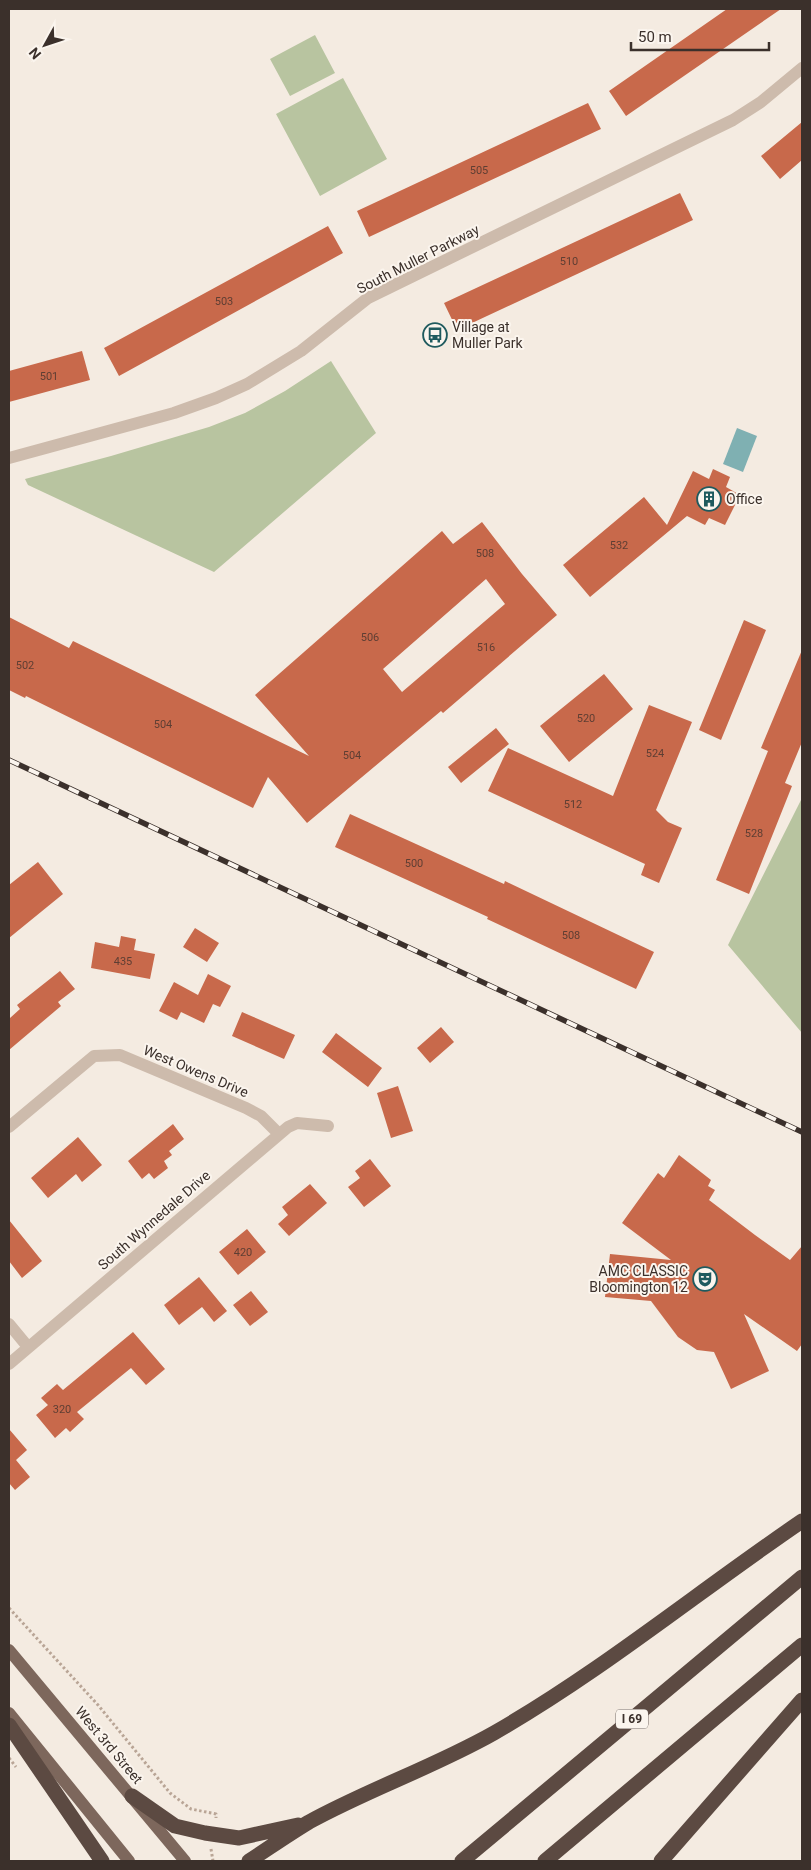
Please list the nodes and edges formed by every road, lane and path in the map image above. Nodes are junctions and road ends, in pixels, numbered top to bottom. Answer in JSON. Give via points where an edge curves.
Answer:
{"nodes":[{"id":1,"x":802,"y":68,"type":"edge"},
{"id":2,"x":9,"y":458,"type":"edge"},
{"id":3,"x":328,"y":1126,"type":"dead end"},
{"id":4,"x":9,"y":1127,"type":"edge"},
{"id":5,"x":279,"y":1134,"type":"junction"},
{"id":6,"x":9,"y":1324,"type":"edge"},
{"id":7,"x":28,"y":1347,"type":"junction"},
{"id":8,"x":9,"y":1364,"type":"edge"},
{"id":9,"x":802,"y":1521,"type":"edge"},
{"id":10,"x":802,"y":1577,"type":"edge"},
{"id":11,"x":9,"y":1608,"type":"edge"},
{"id":12,"x":802,"y":1645,"type":"edge"},
{"id":13,"x":9,"y":1650,"type":"edge"},
{"id":14,"x":802,"y":1700,"type":"edge"},
{"id":15,"x":9,"y":1713,"type":"edge"},
{"id":16,"x":9,"y":1725,"type":"edge"},
{"id":17,"x":132,"y":1796,"type":"junction"},
{"id":18,"x":215,"y":1820,"type":"dead end"},
{"id":19,"x":309,"y":1823,"type":"junction"},
{"id":20,"x":210,"y":1848,"type":"dead end"},
{"id":21,"x":102,"y":1861,"type":"edge"},
{"id":22,"x":129,"y":1861,"type":"edge"},
{"id":23,"x":185,"y":1861,"type":"edge"},
{"id":24,"x":214,"y":1861,"type":"edge"},
{"id":25,"x":249,"y":1861,"type":"edge"},
{"id":26,"x":462,"y":1861,"type":"edge"},
{"id":27,"x":545,"y":1861,"type":"edge"},
{"id":28,"x":661,"y":1861,"type":"edge"}],
"edges":[{"from":1,"to":2,"type":"street","name":"South Muller Parkway","via":[[733,120],[368,298],[301,351],[247,384],[174,412]]},
{"from":3,"to":5,"type":"street","name":"South Wynnedale Drive","via":[[297,1123]]},
{"from":4,"to":5,"type":"street","name":"West Owens Drive","via":[[94,1056],[120,1055],[246,1108],[261,1116]]},
{"from":5,"to":7,"type":"street","name":"South Wynnedale Drive"},
{"from":6,"to":7,"type":"street"},
{"from":7,"to":8,"type":"street","name":"South Wynnedale Drive"},
{"from":9,"to":19,"type":"highway","via":[[737,1565],[636,1642],[557,1695],[492,1734]]},
{"from":10,"to":26,"type":"highway","number":"I 69"},
{"from":11,"to":18,"type":"path","via":[[98,1705],[170,1793],[191,1808],[216,1814]]},
{"from":12,"to":27,"type":"highway"},
{"from":13,"to":17,"type":"main road","name":"West 3rd Street"},
{"from":14,"to":28,"type":"highway"},
{"from":15,"to":22,"type":"main road"},
{"from":16,"to":21,"type":"highway"},
{"from":17,"to":19,"type":"highway","via":[[175,1826],[239,1838]]},
{"from":17,"to":23,"type":"main road","name":"West 3rd Street"},
{"from":19,"to":25,"type":"highway"},
{"from":20,"to":24,"type":"path"}]}
